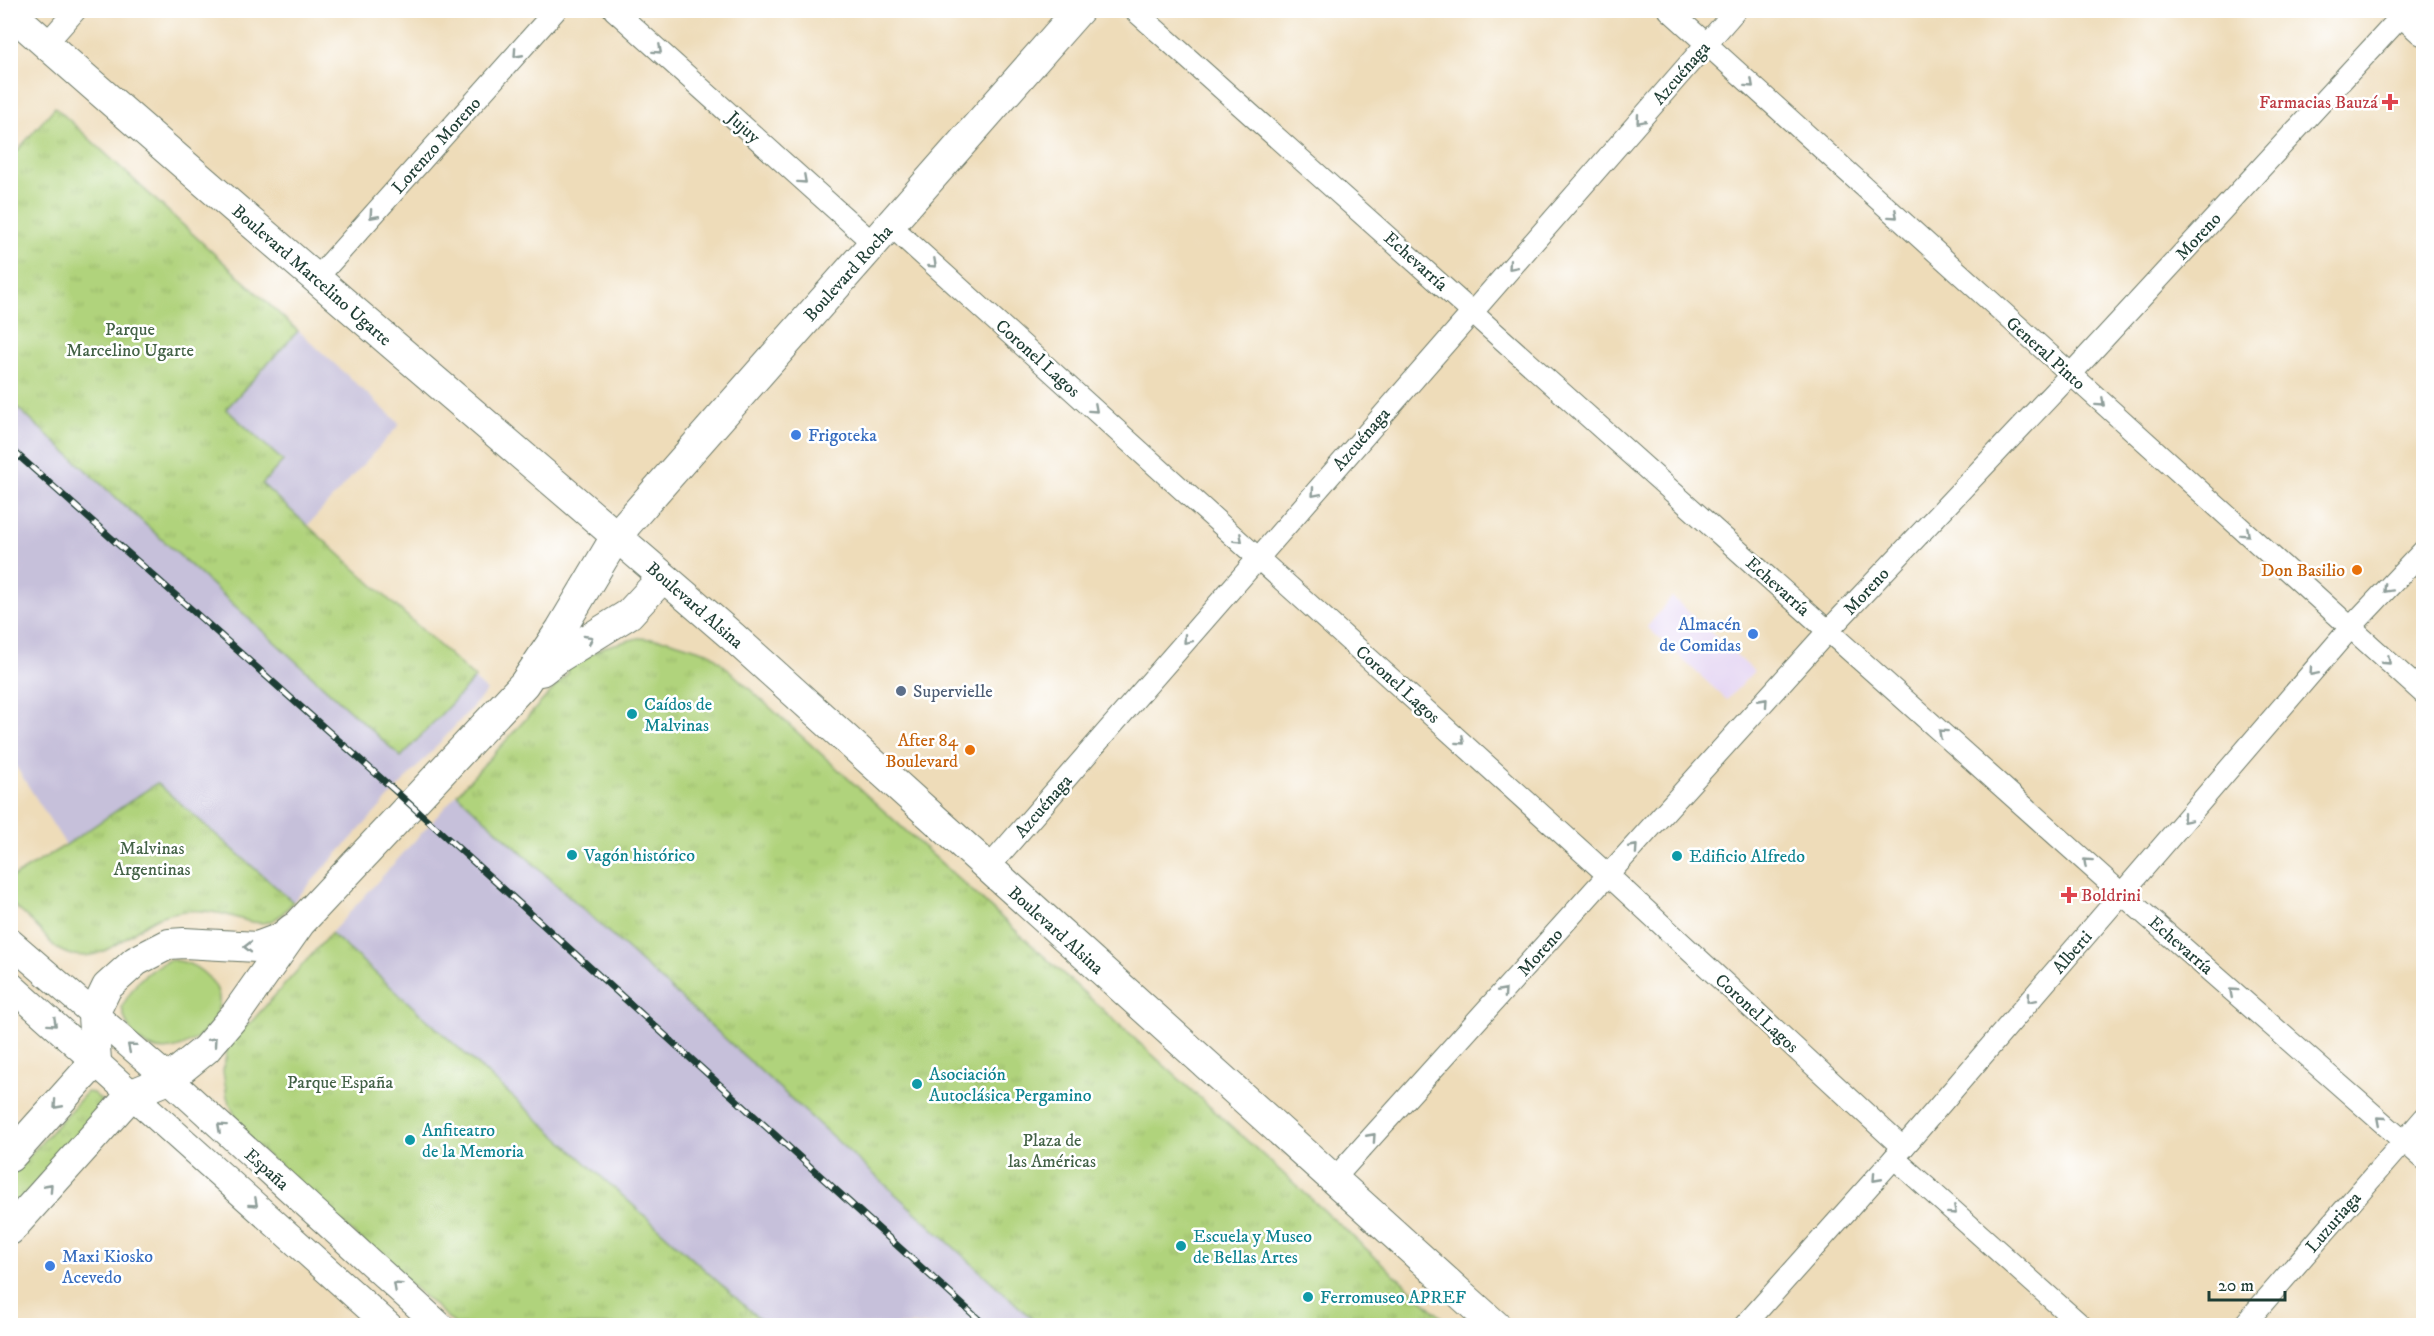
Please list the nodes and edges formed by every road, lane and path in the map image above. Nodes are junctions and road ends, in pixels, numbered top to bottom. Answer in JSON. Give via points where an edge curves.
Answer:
{"nodes":[{"id":1,"x":76,"y":10,"type":"edge"},
{"id":2,"x":556,"y":10,"type":"edge"},
{"id":3,"x":614,"y":10,"type":"edge"},
{"id":4,"x":1079,"y":10,"type":"edge"},
{"id":5,"x":1134,"y":10,"type":"edge"},
{"id":6,"x":1670,"y":10,"type":"edge"},
{"id":7,"x":1736,"y":10,"type":"edge"},
{"id":8,"x":10,"y":12,"type":"edge"},
{"id":9,"x":2410,"y":16,"type":"edge"},
{"id":10,"x":46,"y":44,"type":"junction"},
{"id":11,"x":1707,"y":44,"type":"junction"},
{"id":12,"x":882,"y":234,"type":"junction"},
{"id":13,"x":316,"y":279,"type":"junction"},
{"id":14,"x":1472,"y":311,"type":"junction"},
{"id":15,"x":2070,"y":375,"type":"junction"},
{"id":16,"x":617,"y":535,"type":"junction"},
{"id":17,"x":2424,"y":550,"type":"edge"},
{"id":18,"x":1259,"y":558,"type":"junction"},
{"id":19,"x":663,"y":577,"type":"junction"},
{"id":20,"x":2351,"y":627,"type":"junction"},
{"id":21,"x":1828,"y":631,"type":"junction"},
{"id":22,"x":524,"y":684,"type":"junction"},
{"id":23,"x":2424,"y":694,"type":"edge"},
{"id":24,"x":988,"y":868,"type":"junction"},
{"id":25,"x":1609,"y":876,"type":"junction"},
{"id":26,"x":2122,"y":894,"type":"junction"},
{"id":27,"x":300,"y":923,"type":"junction"},
{"id":28,"x":10,"y":942,"type":"edge"},
{"id":29,"x":10,"y":985,"type":"edge"},
{"id":30,"x":93,"y":1016,"type":"junction"},
{"id":31,"x":96,"y":1061,"type":"junction"},
{"id":32,"x":169,"y":1079,"type":"junction"},
{"id":33,"x":132,"y":1094,"type":"junction"},
{"id":34,"x":2424,"y":1118,"type":"edge"},
{"id":35,"x":2403,"y":1141,"type":"junction"},
{"id":36,"x":1898,"y":1153,"type":"junction"},
{"id":37,"x":10,"y":1157,"type":"edge"},
{"id":38,"x":2424,"y":1159,"type":"edge"},
{"id":39,"x":1333,"y":1180,"type":"junction"},
{"id":40,"x":10,"y":1230,"type":"edge"},
{"id":41,"x":389,"y":1326,"type":"edge"},
{"id":42,"x":440,"y":1326,"type":"edge"},
{"id":43,"x":1496,"y":1326,"type":"edge"},
{"id":44,"x":1744,"y":1326,"type":"edge"},
{"id":45,"x":2082,"y":1326,"type":"edge"},
{"id":46,"x":2243,"y":1326,"type":"edge"}],
"edges":[{"from":1,"to":10,"type":"street"},
{"from":2,"to":13,"type":"street","name":"Lorenzo Moreno","one_way":true},
{"from":3,"to":12,"type":"street","name":"Jujuy","one_way":true},
{"from":4,"to":12,"type":"main road","name":"Boulevard Rocha"},
{"from":5,"to":14,"type":"street","name":"Echevarría"},
{"from":6,"to":11,"type":"street","name":"General Pinto"},
{"from":7,"to":11,"type":"street","name":"Azcuénaga"},
{"from":8,"to":10,"type":"main road","name":"Boulevard Marcelino Ugarte"},
{"from":9,"to":15,"type":"street","name":"Moreno"},
{"from":10,"to":13,"type":"main road","name":"Boulevard Marcelino Ugarte"},
{"from":11,"to":14,"type":"street","name":"Azcuénaga","one_way":true},
{"from":11,"to":15,"type":"street","name":"General Pinto","one_way":true},
{"from":12,"to":16,"type":"main road","name":"Boulevard Rocha"},
{"from":12,"to":18,"type":"street","name":"Coronel Lagos","one_way":true},
{"from":13,"to":16,"type":"main road","name":"Boulevard Marcelino Ugarte"},
{"from":14,"to":18,"type":"street","name":"Azcuénaga","one_way":true},
{"from":14,"to":21,"type":"street","name":"Echevarría"},
{"from":15,"to":20,"type":"street","name":"General Pinto","one_way":true},
{"from":15,"to":21,"type":"street","name":"Moreno"},
{"from":16,"to":19,"type":"main road","name":"Boulevard Alsina"},
{"from":16,"to":22,"type":"main road","name":"Boulevard Rocha"},
{"from":17,"to":20,"type":"street","name":"Alberti","one_way":true},
{"from":18,"to":24,"type":"street","name":"Azcuénaga","one_way":true},
{"from":18,"to":25,"type":"street","name":"Coronel Lagos","one_way":true},
{"from":22,"to":19,"type":"main road","one_way":true,"via":[[629,614]]},
{"from":19,"to":24,"type":"main road","name":"Boulevard Alsina"},
{"from":20,"to":23,"type":"street","name":"General Pinto","one_way":true},
{"from":20,"to":26,"type":"street","name":"Alberti","one_way":true},
{"from":25,"to":21,"type":"street","name":"Moreno","one_way":true},
{"from":26,"to":21,"type":"street","name":"Echevarría","one_way":true},
{"from":22,"to":27,"type":"main road"},
{"from":24,"to":39,"type":"main road","name":"Boulevard Alsina"},
{"from":25,"to":36,"type":"street","name":"Coronel Lagos"},
{"from":39,"to":25,"type":"street","name":"Moreno","one_way":true},
{"from":35,"to":26,"type":"street","name":"Echevarría","one_way":true},
{"from":26,"to":36,"type":"street","name":"Alberti","one_way":true},
{"from":27,"to":30,"type":"main road","one_way":true,"via":[[281,938],[257,947],[184,943],[151,952],[107,987]]},
{"from":32,"to":27,"type":"main road","one_way":true,"via":[[206,1050]]},
{"from":28,"to":30,"type":"street","name":"España"},
{"from":29,"to":31,"type":"street","name":"España","one_way":true},
{"from":30,"to":31,"type":"main road"},
{"from":32,"to":30,"type":"street","name":"España","one_way":true},
{"from":31,"to":33,"type":"street","name":"España"},
{"from":31,"to":37,"type":"main road","one_way":true},
{"from":32,"to":33,"type":"main road"},
{"from":42,"to":32,"type":"street","name":"España","one_way":true},
{"from":40,"to":33,"type":"main road","one_way":true},
{"from":33,"to":41,"type":"street","name":"España","one_way":true},
{"from":34,"to":35,"type":"street","name":"Luzuriaga"},
{"from":35,"to":38,"type":"street","name":"Echevarría"},
{"from":35,"to":46,"type":"street","name":"Luzuriaga"},
{"from":36,"to":44,"type":"street","name":"Alberti","one_way":true},
{"from":36,"to":45,"type":"street","name":"Coronel Lagos","one_way":true},
{"from":39,"to":43,"type":"main road","name":"Boulevard Alsina"}]}
